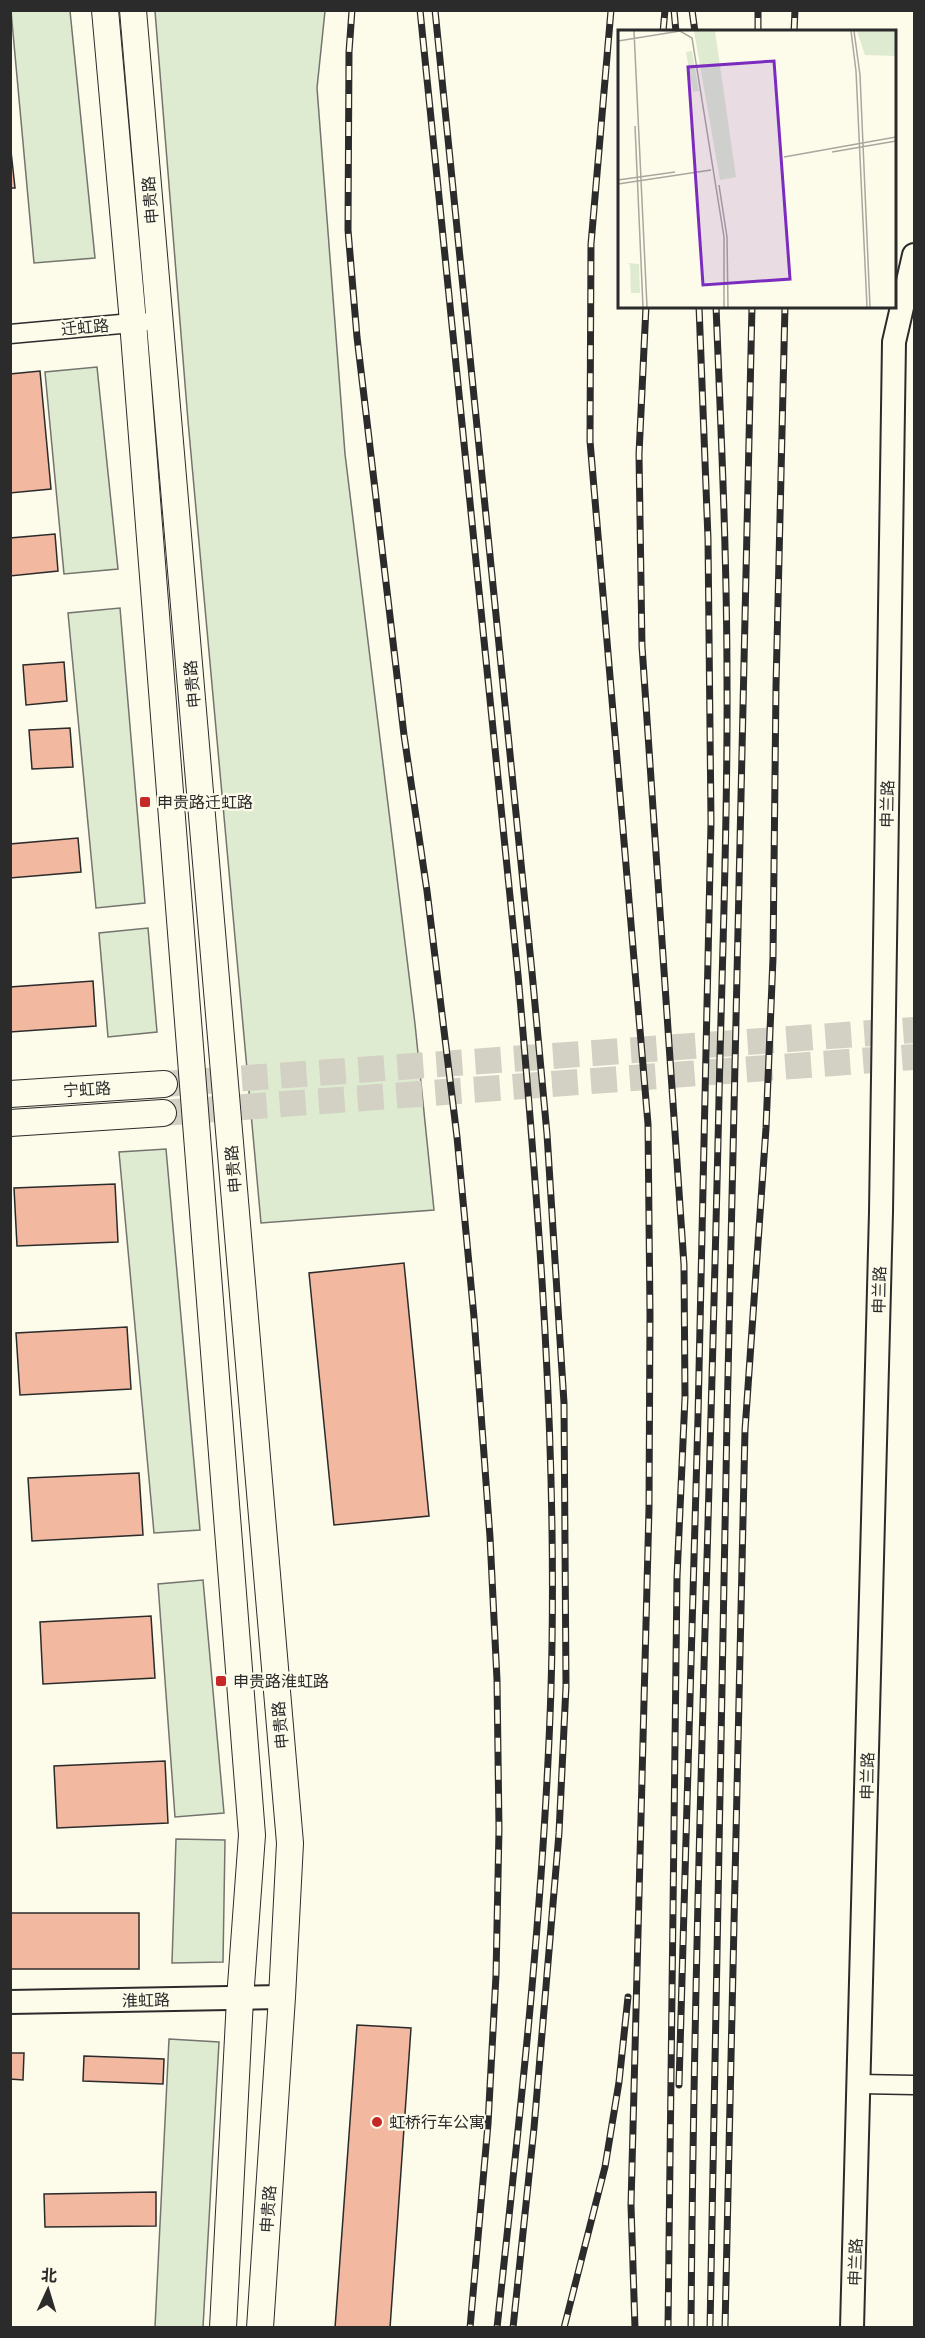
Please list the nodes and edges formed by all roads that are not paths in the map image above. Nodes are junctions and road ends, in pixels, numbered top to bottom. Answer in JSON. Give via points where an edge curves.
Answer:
{"nodes":[{"id":1,"x":105,"y":10,"type":"edge"},
{"id":2,"x":133,"y":10,"type":"edge"},
{"id":3,"x":915,"y":255,"type":"edge"},
{"id":4,"x":160,"y":320,"type":"junction"},
{"id":5,"x":133,"y":322,"type":"junction"},
{"id":6,"x":10,"y":334,"type":"edge"},
{"id":7,"x":164,"y":1084,"type":"tunnel mouth"},
{"id":8,"x":10,"y":1094,"type":"edge"},
{"id":9,"x":163,"y":1113,"type":"tunnel mouth"},
{"id":10,"x":10,"y":1123,"type":"edge"},
{"id":11,"x":282,"y":1997,"type":"junction"},
{"id":12,"x":240,"y":1999,"type":"junction"},
{"id":13,"x":10,"y":2002,"type":"edge"},
{"id":14,"x":860,"y":2084,"type":"junction"},
{"id":15,"x":915,"y":2085,"type":"edge"},
{"id":16,"x":223,"y":2328,"type":"edge"},
{"id":17,"x":260,"y":2328,"type":"edge"},
{"id":18,"x":852,"y":2328,"type":"edge"}],
"edges":[{"from":1,"to":5,"type":"main road","name":"申贵路"},
{"from":2,"to":4,"type":"main road","name":"申贵路"},
{"from":3,"to":14,"type":"street","name":"申兰路","via":[[894,342],[881,1212]]},
{"from":4,"to":5,"type":"street","name":"迁虹路"},
{"from":4,"to":11,"type":"main road","name":"申贵路","via":[[290,1844]]},
{"from":5,"to":6,"type":"street","name":"迁虹路"},
{"from":5,"to":12,"type":"main road","name":"申贵路","via":[[252,1834]]},
{"from":7,"to":8,"type":"main road","name":"宁虹路"},
{"from":9,"to":10,"type":"main road","name":"宁虹路"},
{"from":11,"to":12,"type":"street","name":"淮虹路"},
{"from":11,"to":17,"type":"main road","name":"申贵路"},
{"from":12,"to":13,"type":"street","name":"淮虹路"},
{"from":12,"to":16,"type":"main road","name":"申贵路"},
{"from":14,"to":15,"type":"street"},
{"from":14,"to":18,"type":"street","name":"申兰路"}]}
